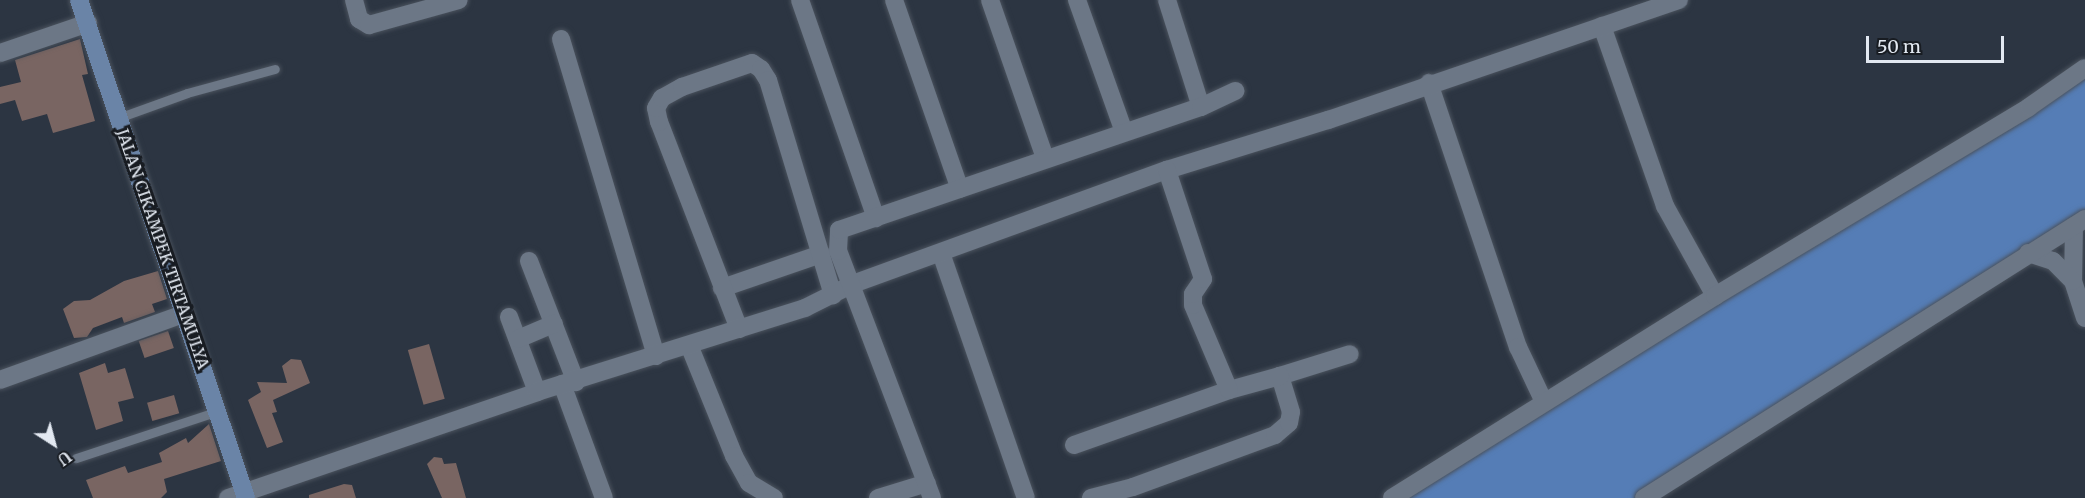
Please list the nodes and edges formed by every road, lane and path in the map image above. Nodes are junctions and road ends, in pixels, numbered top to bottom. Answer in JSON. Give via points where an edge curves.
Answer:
{"nodes":[{"id":1,"x":79,"y":0,"type":"edge"},
{"id":2,"x":354,"y":0,"type":"edge"},
{"id":3,"x":459,"y":0,"type":"edge"},
{"id":4,"x":800,"y":0,"type":"edge"},
{"id":5,"x":894,"y":0,"type":"edge"},
{"id":6,"x":990,"y":0,"type":"edge"},
{"id":7,"x":1077,"y":0,"type":"edge"},
{"id":8,"x":1167,"y":0,"type":"edge"},
{"id":9,"x":1679,"y":0,"type":"edge"},
{"id":10,"x":88,"y":23,"type":"junction"},
{"id":11,"x":1602,"y":26,"type":"junction"},
{"id":12,"x":561,"y":39,"type":"dead end"},
{"id":13,"x":0,"y":54,"type":"edge"},
{"id":14,"x":2085,"y":68,"type":"edge"},
{"id":15,"x":275,"y":69,"type":"dead end"},
{"id":16,"x":1429,"y":82,"type":"junction"},
{"id":17,"x":1236,"y":91,"type":"dead end"},
{"id":18,"x":1201,"y":107,"type":"junction"},
{"id":19,"x":118,"y":118,"type":"junction"},
{"id":20,"x":1124,"y":132,"type":"junction"},
{"id":21,"x":1045,"y":158,"type":"junction"},
{"id":22,"x":1167,"y":170,"type":"junction"},
{"id":23,"x":960,"y":189,"type":"junction"},
{"id":24,"x":876,"y":218,"type":"junction"},
{"id":25,"x":2080,"y":222,"type":"edge"},
{"id":26,"x":941,"y":253,"type":"junction"},
{"id":27,"x":2028,"y":253,"type":"junction"},
{"id":28,"x":821,"y":254,"type":"junction"},
{"id":29,"x":529,"y":261,"type":"dead end"},
{"id":30,"x":2073,"y":280,"type":"junction"},
{"id":31,"x":853,"y":284,"type":"junction"},
{"id":32,"x":722,"y":288,"type":"junction"},
{"id":33,"x":833,"y":295,"type":"junction"},
{"id":34,"x":1715,"y":296,"type":"junction"},
{"id":35,"x":183,"y":314,"type":"junction"},
{"id":36,"x":509,"y":317,"type":"dead end"},
{"id":37,"x":2085,"y":318,"type":"edge"},
{"id":38,"x":554,"y":324,"type":"junction"},
{"id":39,"x":739,"y":328,"type":"junction"},
{"id":40,"x":518,"y":339,"type":"junction"},
{"id":41,"x":690,"y":345,"type":"junction"},
{"id":42,"x":1350,"y":354,"type":"dead end"},
{"id":43,"x":656,"y":356,"type":"junction"},
{"id":44,"x":1280,"y":376,"type":"junction"},
{"id":45,"x":0,"y":380,"type":"edge"},
{"id":46,"x":569,"y":383,"type":"junction"},
{"id":47,"x":1229,"y":390,"type":"junction"},
{"id":48,"x":537,"y":392,"type":"junction"},
{"id":49,"x":1544,"y":402,"type":"junction"},
{"id":50,"x":218,"y":411,"type":"junction"},
{"id":51,"x":1074,"y":446,"type":"dead end"},
{"id":52,"x":76,"y":458,"type":"dead end"},
{"id":53,"x":929,"y":490,"type":"edge"},
{"id":54,"x":239,"y":496,"type":"edge"},
{"id":55,"x":604,"y":498,"type":"edge"},
{"id":56,"x":774,"y":498,"type":"edge"},
{"id":57,"x":878,"y":498,"type":"edge"},
{"id":58,"x":1026,"y":498,"type":"edge"},
{"id":59,"x":1091,"y":498,"type":"edge"},
{"id":60,"x":1392,"y":498,"type":"edge"},
{"id":61,"x":1644,"y":498,"type":"edge"}],
"edges":[{"from":1,"to":10,"type":"street","name":"JALAN CIKAMPEK TIRTAMULYA"},
{"from":2,"to":3,"type":"street","via":[[359,19],[369,25]]},
{"from":4,"to":24,"type":"street"},
{"from":5,"to":23,"type":"street"},
{"from":6,"to":21,"type":"street"},
{"from":7,"to":20,"type":"street"},
{"from":8,"to":18,"type":"street"},
{"from":9,"to":11,"type":"street"},
{"from":10,"to":13,"type":"street"},
{"from":10,"to":19,"type":"street","name":"JALAN CIKAMPEK TIRTAMULYA"},
{"from":11,"to":16,"type":"street"},
{"from":11,"to":34,"type":"street","via":[[1665,206]]},
{"from":12,"to":43,"type":"street"},
{"from":14,"to":34,"type":"street","via":[[1970,144]]},
{"from":15,"to":19,"type":"lane","via":[[187,93]]},
{"from":16,"to":22,"type":"street","via":[[1328,120]]},
{"from":16,"to":49,"type":"street","via":[[1518,346]]},
{"from":17,"to":18,"type":"street"},
{"from":18,"to":20,"type":"street"},
{"from":19,"to":35,"type":"street","name":"JALAN CIKAMPEK TIRTAMULYA"},
{"from":20,"to":21,"type":"street"},
{"from":21,"to":23,"type":"street"},
{"from":22,"to":26,"type":"street"},
{"from":22,"to":47,"type":"street","via":[[1203,279],[1193,294],[1193,305]]},
{"from":23,"to":24,"type":"street"},
{"from":24,"to":31,"type":"street","via":[[839,230],[838,251]]},
{"from":25,"to":27,"type":"street"},
{"from":25,"to":30,"type":"street"},
{"from":26,"to":31,"type":"street"},
{"from":26,"to":58,"type":"street"},
{"from":27,"to":30,"type":"street","via":[[2053,261]]},
{"from":27,"to":61,"type":"street"},
{"from":28,"to":32,"type":"street"},
{"from":28,"to":32,"type":"street","via":[[768,81],[752,63],[741,66],[682,87],[662,98],[656,108]]},
{"from":28,"to":33,"type":"street"},
{"from":29,"to":38,"type":"street"},
{"from":30,"to":37,"type":"street"},
{"from":31,"to":33,"type":"street"},
{"from":31,"to":53,"type":"street"},
{"from":32,"to":39,"type":"street"},
{"from":33,"to":39,"type":"street"},
{"from":34,"to":49,"type":"street"},
{"from":35,"to":45,"type":"street"},
{"from":35,"to":50,"type":"street","name":"JALAN CIKAMPEK TIRTAMULYA"},
{"from":36,"to":40,"type":"street"},
{"from":38,"to":40,"type":"street"},
{"from":38,"to":46,"type":"street"},
{"from":39,"to":41,"type":"street"},
{"from":40,"to":48,"type":"street"},
{"from":41,"to":43,"type":"street"},
{"from":41,"to":56,"type":"street","via":[[734,456],[749,483]]},
{"from":42,"to":44,"type":"street"},
{"from":43,"to":46,"type":"street"},
{"from":44,"to":47,"type":"street"},
{"from":44,"to":59,"type":"street","via":[[1291,412],[1289,423],[1275,435],[1133,487]]},
{"from":46,"to":48,"type":"street"},
{"from":46,"to":55,"type":"street"},
{"from":47,"to":51,"type":"street"},
{"from":48,"to":54,"type":"street"},
{"from":49,"to":60,"type":"street"},
{"from":50,"to":52,"type":"lane"},
{"from":50,"to":54,"type":"street","name":"JALAN CIKAMPEK TIRTAMULYA"},
{"from":53,"to":57,"type":"street"}]}
